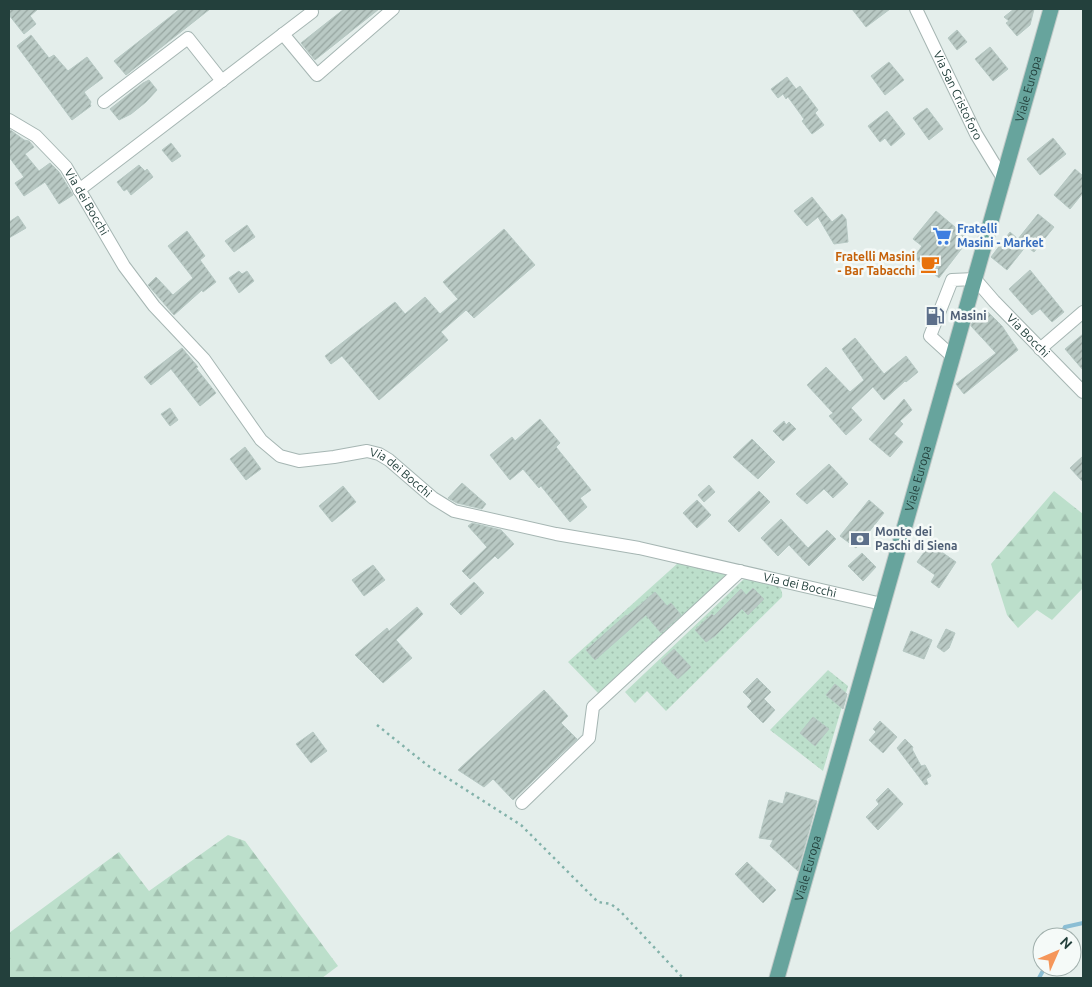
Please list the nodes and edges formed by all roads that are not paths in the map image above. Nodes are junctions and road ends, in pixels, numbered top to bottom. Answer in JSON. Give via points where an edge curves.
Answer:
{"nodes":[{"id":1,"x":393,"y":9,"type":"edge"},
{"id":2,"x":916,"y":9,"type":"edge"},
{"id":3,"x":1051,"y":9,"type":"edge"},
{"id":4,"x":312,"y":12,"type":"dead end"},
{"id":5,"x":284,"y":34,"type":"junction"},
{"id":6,"x":222,"y":81,"type":"junction"},
{"id":7,"x":104,"y":102,"type":"dead end"},
{"id":8,"x":9,"y":120,"type":"edge"},
{"id":9,"x":1004,"y":180,"type":"junction"},
{"id":10,"x":80,"y":190,"type":"junction"},
{"id":11,"x":975,"y":279,"type":"junction"},
{"id":12,"x":1083,"y":312,"type":"edge"},
{"id":13,"x":1040,"y":349,"type":"junction"},
{"id":14,"x":953,"y":357,"type":"junction"},
{"id":15,"x":1083,"y":392,"type":"edge"},
{"id":16,"x":740,"y":571,"type":"junction"},
{"id":17,"x":882,"y":604,"type":"junction"},
{"id":18,"x":522,"y":803,"type":"dead end"},
{"id":19,"x":777,"y":978,"type":"edge"}],
"edges":[{"from":1,"to":5,"type":"street","via":[[317,76]]},
{"from":2,"to":9,"type":"street","name":"Via San Cristoforo","via":[[976,134]]},
{"from":3,"to":9,"type":"main road","name":"Viale Europa"},
{"from":4,"to":5,"type":"street"},
{"from":5,"to":6,"type":"street"},
{"from":6,"to":7,"type":"street","via":[[188,38]]},
{"from":6,"to":10,"type":"street"},
{"from":8,"to":10,"type":"street","name":"Via dei Bocchi","via":[[49,148]]},
{"from":9,"to":11,"type":"main road","name":"Viale Europa"},
{"from":10,"to":16,"type":"street","name":"Via dei Bocchi","via":[[129,272],[154,306],[204,359],[261,440],[280,456],[299,461],[367,451],[379,454],[454,511]]},
{"from":11,"to":13,"type":"street","name":"Via Bocchi"},
{"from":11,"to":14,"type":"main road","name":"Viale Europa"},
{"from":11,"to":14,"type":"street","via":[[952,280],[930,336]]},
{"from":12,"to":13,"type":"street"},
{"from":13,"to":15,"type":"street","name":"Via Bocchi"},
{"from":14,"to":17,"type":"main road","name":"Viale Europa"},
{"from":16,"to":17,"type":"street","name":"Via dei Bocchi"},
{"from":16,"to":18,"type":"street","via":[[593,707],[589,738]]},
{"from":17,"to":19,"type":"main road","name":"Viale Europa"}]}
